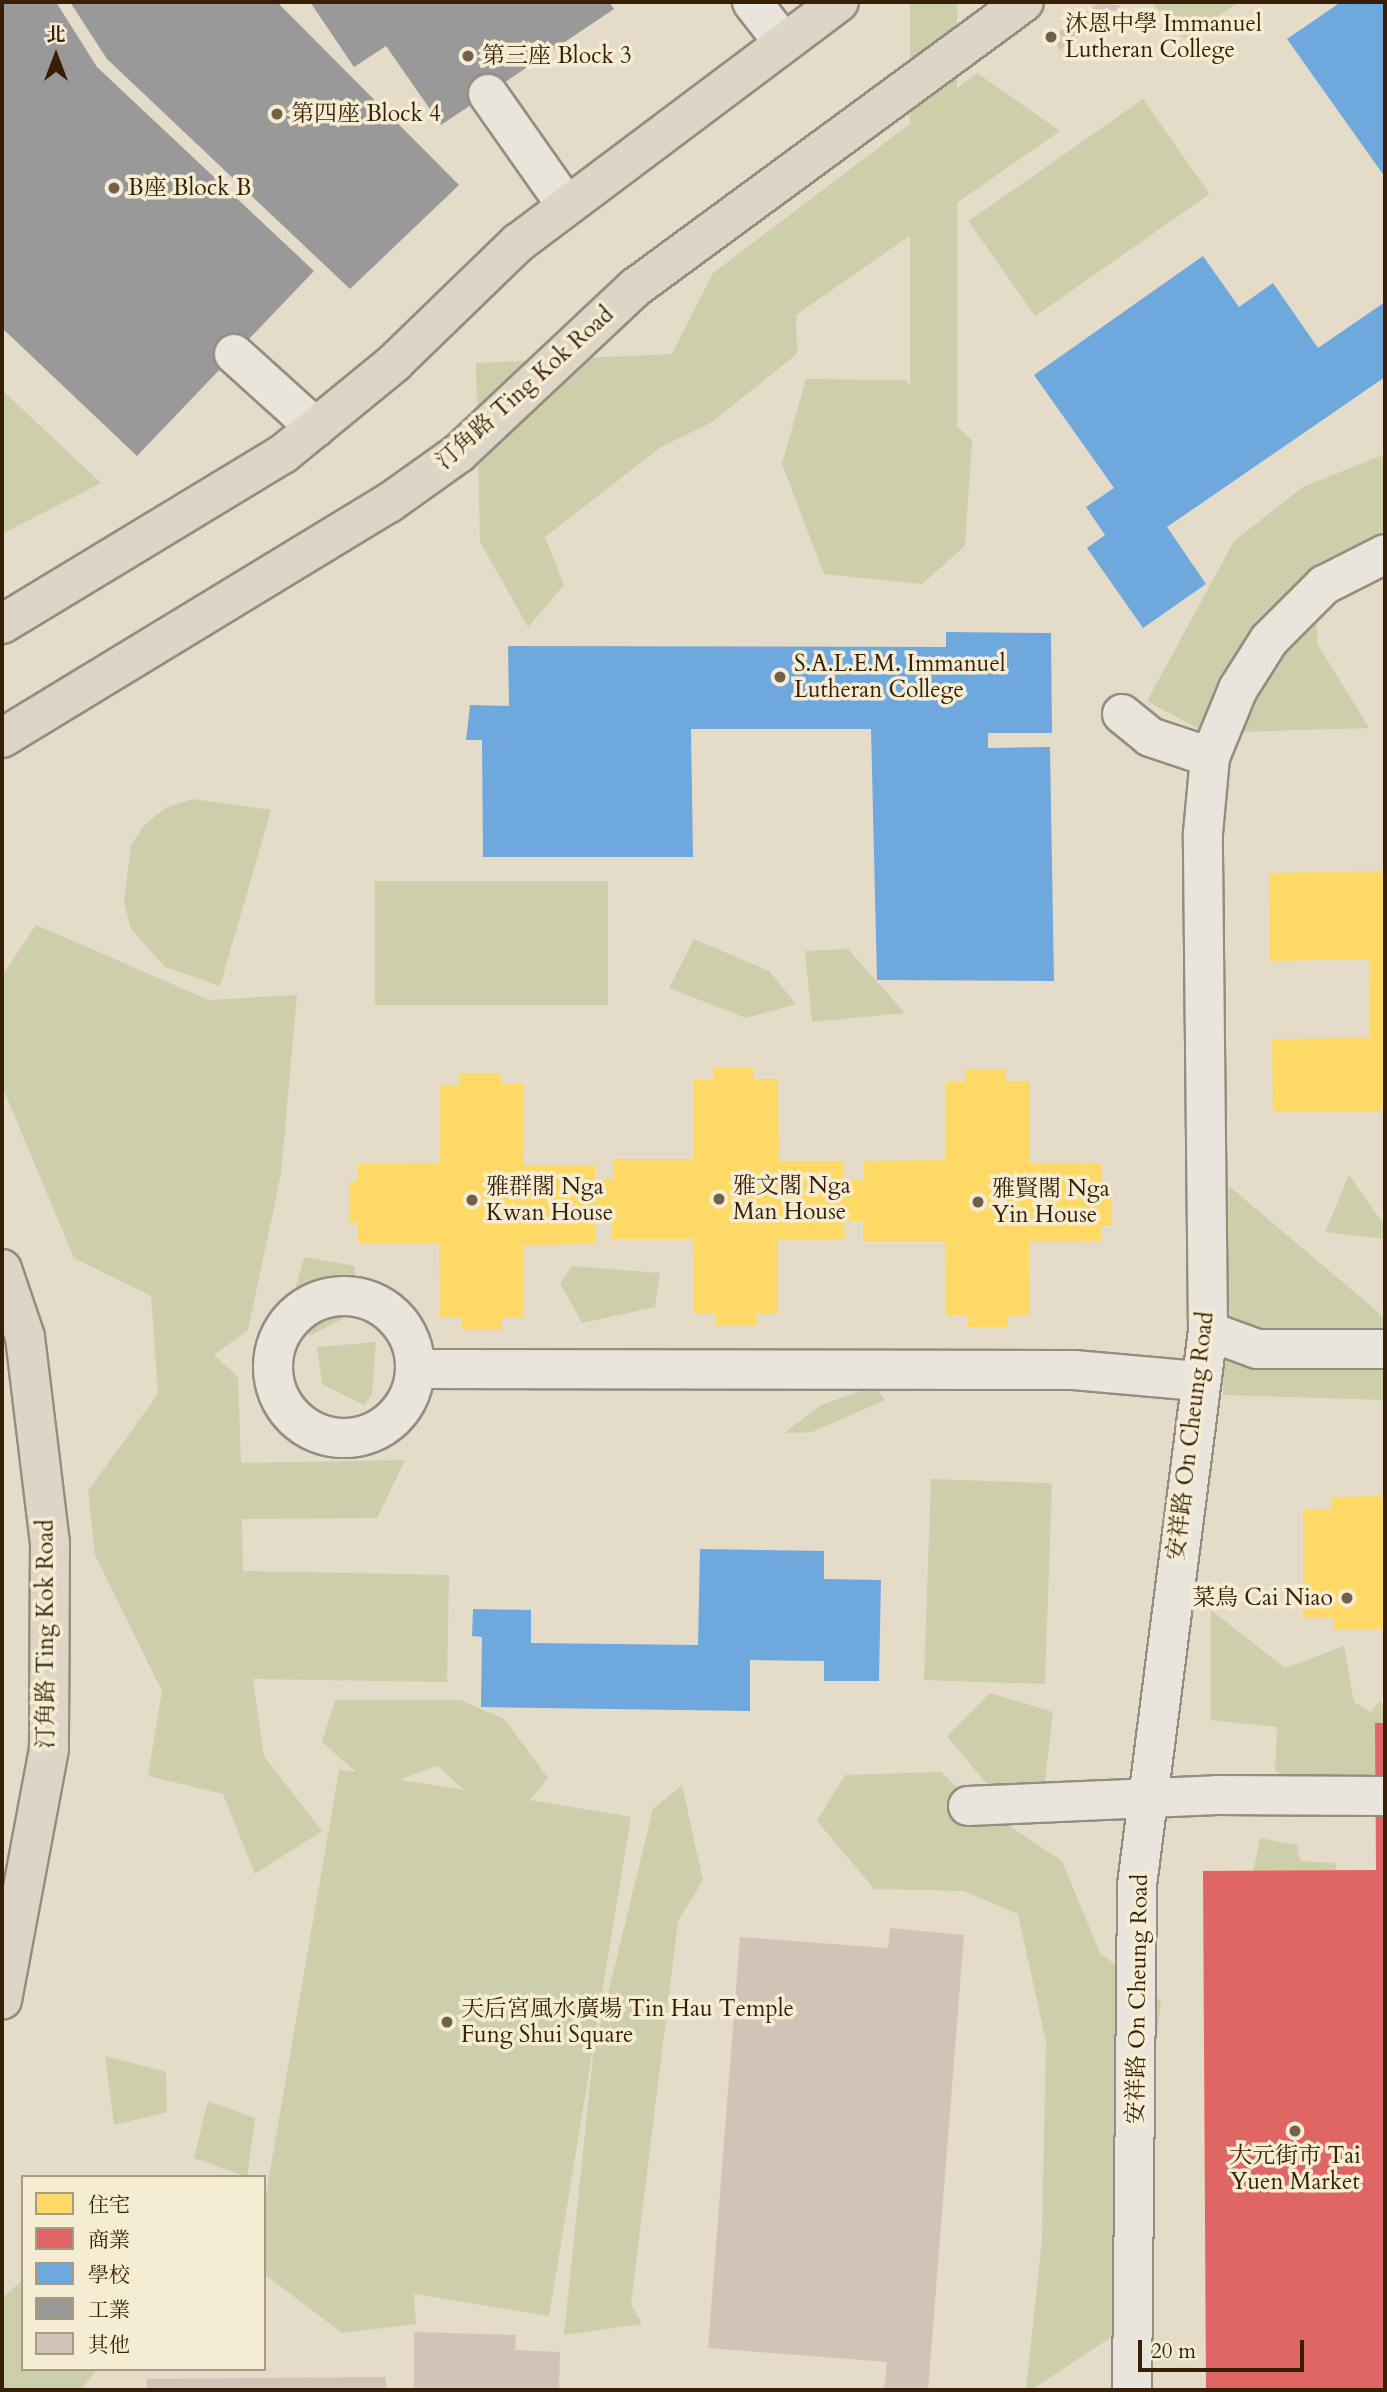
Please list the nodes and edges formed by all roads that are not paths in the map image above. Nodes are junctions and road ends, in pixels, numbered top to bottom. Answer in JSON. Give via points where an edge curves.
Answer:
{"nodes":[{"id":1,"x":752,"y":2,"type":"edge"},
{"id":2,"x":839,"y":2,"type":"edge"},
{"id":3,"x":1024,"y":2,"type":"edge"},
{"id":4,"x":783,"y":42,"type":"junction"},
{"id":5,"x":488,"y":94,"type":"dead end"},
{"id":6,"x":566,"y":205,"type":"junction"},
{"id":7,"x":234,"y":354,"type":"dead end"},
{"id":8,"x":316,"y":428,"type":"junction"},
{"id":9,"x":1385,"y":554,"type":"edge"},
{"id":10,"x":2,"y":624,"type":"edge"},
{"id":11,"x":1122,"y":714,"type":"dead end"},
{"id":12,"x":2,"y":738,"type":"edge"},
{"id":13,"x":1210,"y":757,"type":"junction"},
{"id":14,"x":2,"y":1269,"type":"edge"},
{"id":15,"x":1208,"y":1331,"type":"junction"},
{"id":16,"x":1385,"y":1349,"type":"edge"},
{"id":17,"x":416,"y":1369,"type":"dead end"},
{"id":18,"x":1198,"y":1381,"type":"junction"},
{"id":19,"x":1385,"y":1796,"type":"edge"},
{"id":20,"x":1152,"y":1801,"type":"junction"},
{"id":21,"x":968,"y":1806,"type":"dead end"},
{"id":22,"x":2,"y":2000,"type":"edge"},
{"id":23,"x":1132,"y":2390,"type":"edge"}],
"edges":[{"from":1,"to":4,"type":"street"},
{"from":2,"to":4,"type":"main road"},
{"from":3,"to":12,"type":"main road","name":"汀角路 Ting Kok Road","via":[[636,287],[449,460]]},
{"from":4,"to":6,"type":"main road"},
{"from":5,"to":6,"type":"street"},
{"from":6,"to":8,"type":"main road"},
{"from":7,"to":8,"type":"street"},
{"from":8,"to":10,"type":"main road"},
{"from":9,"to":13,"type":"street","name":"安祥路 On Cheung Road","via":[[1324,585],[1269,640],[1238,690]]},
{"from":11,"to":13,"type":"street","via":[[1150,737]]},
{"from":13,"to":15,"type":"street","name":"安祥路 On Cheung Road","via":[[1203,833]]},
{"from":14,"to":22,"type":"main road","name":"汀角路 Ting Kok Road","via":[[24,1337],[50,1543],[48,1749]]},
{"from":15,"to":16,"type":"street","via":[[1257,1349]]},
{"from":15,"to":18,"type":"street","name":"安祥路 On Cheung Road"},
{"from":17,"to":18,"type":"street","via":[[1074,1370]]},
{"from":18,"to":20,"type":"street","name":"安祥路 On Cheung Road"},
{"from":19,"to":20,"type":"street","via":[[1217,1795]]},
{"from":20,"to":21,"type":"street"},
{"from":20,"to":23,"type":"street","name":"安祥路 On Cheung Road","via":[[1138,1885]]}]}
